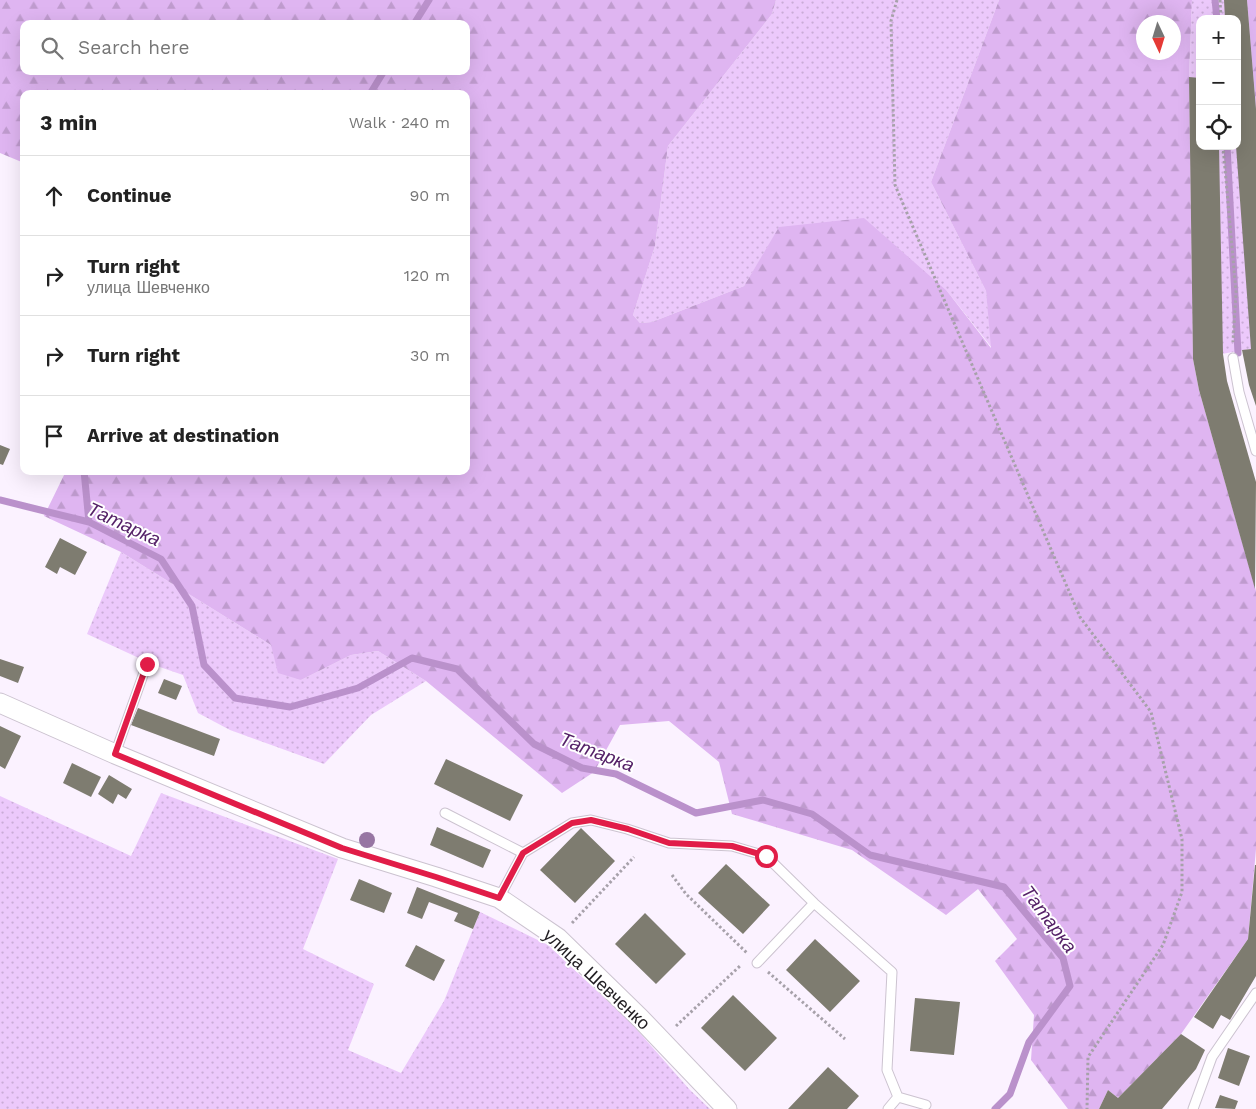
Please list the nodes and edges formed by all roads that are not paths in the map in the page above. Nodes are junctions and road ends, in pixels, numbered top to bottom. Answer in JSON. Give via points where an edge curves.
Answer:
{"nodes":[{"id":1,"x":1233,"y":358,"type":"road end"},
{"id":2,"x":1256,"y":451,"type":"edge"},
{"id":3,"x":147,"y":664,"type":"dead end"},
{"id":4,"x":0,"y":704,"type":"edge"},
{"id":5,"x":115,"y":754,"type":"junction"},
{"id":6,"x":445,"y":814,"type":"dead end"},
{"id":7,"x":523,"y":853,"type":"junction"},
{"id":8,"x":499,"y":898,"type":"junction"},
{"id":9,"x":814,"y":903,"type":"junction"},
{"id":10,"x":758,"y":963,"type":"dead end"},
{"id":11,"x":1256,"y":993,"type":"edge"},
{"id":12,"x":898,"y":1097,"type":"junction"},
{"id":13,"x":926,"y":1105,"type":"dead end"},
{"id":14,"x":727,"y":1109,"type":"edge"},
{"id":15,"x":888,"y":1109,"type":"edge"},
{"id":16,"x":1193,"y":1109,"type":"edge"}],
"edges":[{"from":1,"to":2,"type":"lane"},
{"from":3,"to":5,"type":"lane"},
{"from":4,"to":5,"type":"street","name":"улица Шевченко"},
{"from":5,"to":8,"type":"street","name":"улица Шевченко","via":[[342,848]]},
{"from":6,"to":7,"type":"lane"},
{"from":7,"to":8,"type":"lane"},
{"from":7,"to":9,"type":"lane","via":[[572,823],[591,820],[669,843],[732,846],[766,856]]},
{"from":8,"to":14,"type":"street","name":"улица Шевченко","via":[[558,938]]},
{"from":9,"to":10,"type":"lane"},
{"from":9,"to":12,"type":"lane","via":[[892,972],[887,1070]]},
{"from":11,"to":16,"type":"lane","via":[[1212,1057]]},
{"from":12,"to":13,"type":"lane"},
{"from":12,"to":15,"type":"lane"}]}
